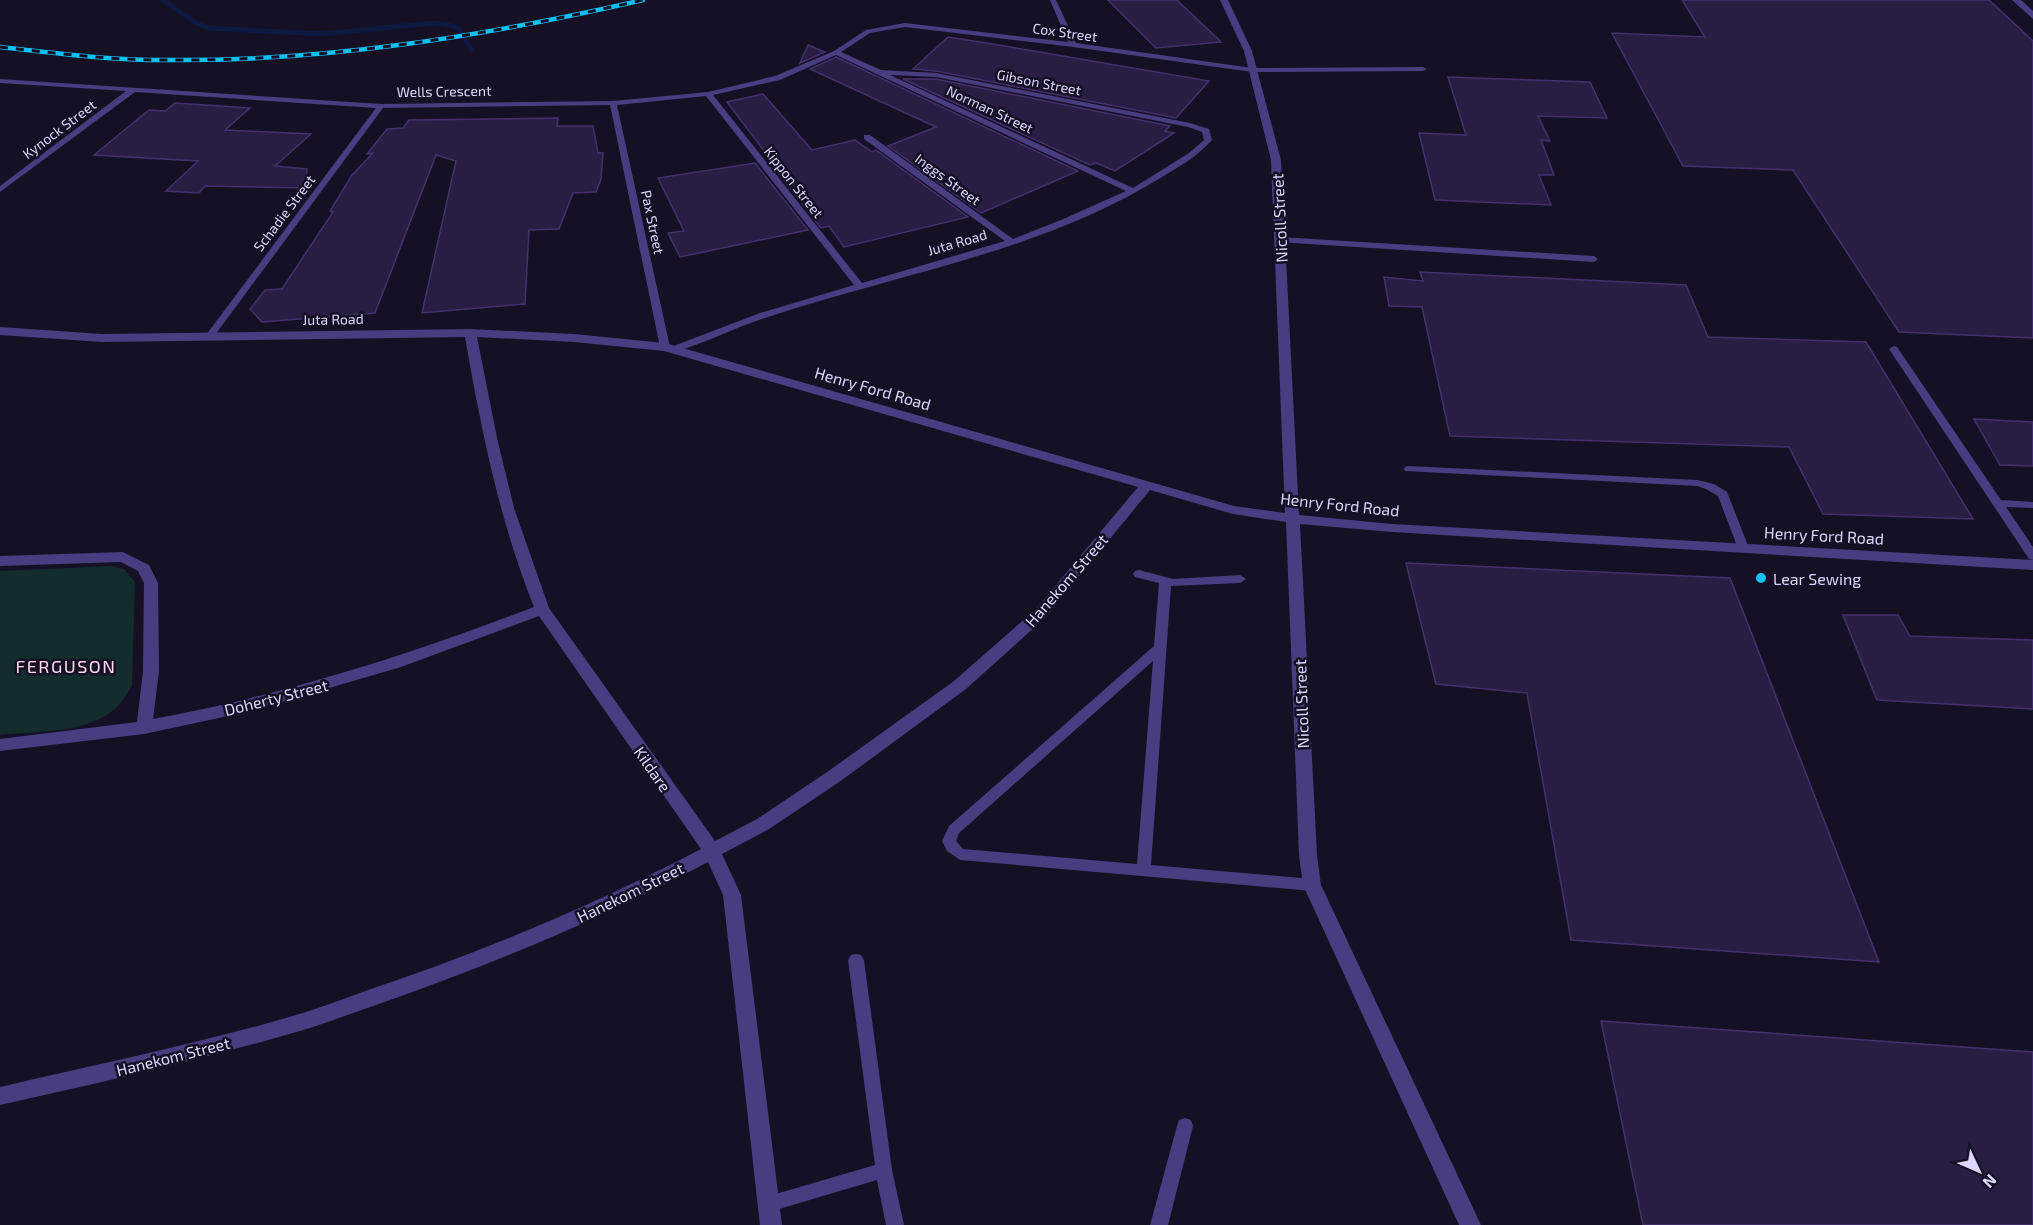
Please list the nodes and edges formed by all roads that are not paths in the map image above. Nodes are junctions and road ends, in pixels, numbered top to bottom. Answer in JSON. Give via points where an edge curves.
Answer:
{"nodes":[{"id":1,"x":1053,"y":0,"type":"edge"},
{"id":2,"x":1224,"y":0,"type":"edge"},
{"id":3,"x":2016,"y":0,"type":"edge"},
{"id":4,"x":2033,"y":16,"type":"edge"},
{"id":5,"x":875,"y":29,"type":"joint"},
{"id":6,"x":1073,"y":45,"type":"junction"},
{"id":7,"x":836,"y":52,"type":"junction"},
{"id":8,"x":1423,"y":69,"type":"dead end"},
{"id":9,"x":1252,"y":70,"type":"junction"},
{"id":10,"x":882,"y":72,"type":"junction"},
{"id":11,"x":0,"y":81,"type":"edge"},
{"id":12,"x":134,"y":89,"type":"junction"},
{"id":13,"x":708,"y":94,"type":"junction"},
{"id":14,"x":613,"y":103,"type":"junction"},
{"id":15,"x":381,"y":106,"type":"junction"},
{"id":16,"x":1190,"y":125,"type":"joint"},
{"id":17,"x":867,"y":137,"type":"dead end"},
{"id":18,"x":0,"y":190,"type":"edge"},
{"id":19,"x":1133,"y":191,"type":"junction"},
{"id":20,"x":1280,"y":240,"type":"junction"},
{"id":21,"x":1012,"y":242,"type":"junction"},
{"id":22,"x":1594,"y":259,"type":"dead end"},
{"id":23,"x":859,"y":286,"type":"junction"},
{"id":24,"x":0,"y":331,"type":"edge"},
{"id":25,"x":470,"y":333,"type":"junction"},
{"id":26,"x":209,"y":337,"type":"junction"},
{"id":27,"x":669,"y":348,"type":"junction"},
{"id":28,"x":1894,"y":349,"type":"dead end"},
{"id":29,"x":1409,"y":469,"type":"dead end"},
{"id":30,"x":1146,"y":486,"type":"junction"},
{"id":31,"x":1998,"y":503,"type":"junction"},
{"id":32,"x":2033,"y":505,"type":"edge"},
{"id":33,"x":1293,"y":519,"type":"junction"},
{"id":34,"x":1743,"y":548,"type":"junction"},
{"id":35,"x":2033,"y":556,"type":"edge"},
{"id":36,"x":0,"y":561,"type":"edge"},
{"id":37,"x":2033,"y":565,"type":"edge"},
{"id":38,"x":1139,"y":574,"type":"dead end"},
{"id":39,"x":1240,"y":579,"type":"dead end"},
{"id":40,"x":1165,"y":582,"type":"junction"},
{"id":41,"x":542,"y":609,"type":"junction"},
{"id":42,"x":1160,"y":648,"type":"junction"},
{"id":43,"x":144,"y":728,"type":"junction"},
{"id":44,"x":0,"y":745,"type":"edge"},
{"id":45,"x":712,"y":851,"type":"junction"},
{"id":46,"x":1143,"y":870,"type":"junction"},
{"id":47,"x":1312,"y":885,"type":"junction"},
{"id":48,"x":855,"y":960,"type":"dead end"},
{"id":49,"x":0,"y":1096,"type":"edge"},
{"id":50,"x":1185,"y":1126,"type":"dead end"},
{"id":51,"x":885,"y":1170,"type":"junction"},
{"id":52,"x":769,"y":1204,"type":"junction"},
{"id":53,"x":771,"y":1225,"type":"edge"},
{"id":54,"x":895,"y":1225,"type":"edge"},
{"id":55,"x":1159,"y":1225,"type":"edge"},
{"id":56,"x":1470,"y":1225,"type":"edge"}],
"edges":[{"from":1,"to":6,"type":"lane"},
{"from":2,"to":9,"type":"street","via":[[1248,51]]},
{"from":3,"to":4,"type":"street"},
{"from":5,"to":6,"type":"lane","name":"Cox Street","via":[[917,26]]},
{"from":5,"to":7,"type":"lane","name":"Wells Crescent","via":[[860,34]]},
{"from":6,"to":9,"type":"lane","name":"Cox Street"},
{"from":7,"to":10,"type":"lane","name":"Norman Street"},
{"from":7,"to":13,"type":"lane","name":"Wells Crescent","via":[[777,78]]},
{"from":8,"to":9,"type":"lane","name":"Cox Street"},
{"from":9,"to":20,"type":"street","name":"Nicoll Street","via":[[1273,148]]},
{"from":10,"to":16,"type":"lane","name":"Gibson Street","via":[[936,75]]},
{"from":10,"to":19,"type":"lane","name":"Norman Street"},
{"from":11,"to":12,"type":"lane","name":"Wells Crescent"},
{"from":12,"to":15,"type":"lane","name":"Wells Crescent"},
{"from":12,"to":18,"type":"lane","name":"Kynock Street"},
{"from":13,"to":14,"type":"lane","name":"Wells Crescent"},
{"from":13,"to":23,"type":"lane","name":"Kippon Street"},
{"from":14,"to":15,"type":"lane","name":"Wells Crescent"},
{"from":14,"to":27,"type":"lane","name":"Pax Street"},
{"from":15,"to":26,"type":"lane","name":"Schadie Street"},
{"from":16,"to":19,"type":"lane","name":"Juta Road","via":[[1209,135],[1203,147]]},
{"from":17,"to":21,"type":"lane","name":"Inggs Street"},
{"from":19,"to":21,"type":"lane","name":"Juta Road"},
{"from":20,"to":22,"type":"lane"},
{"from":20,"to":33,"type":"street","name":"Nicoll Street"},
{"from":21,"to":23,"type":"lane","name":"Juta Road"},
{"from":23,"to":27,"type":"lane","name":"Juta Road"},
{"from":24,"to":26,"type":"street","name":"Juta Road","via":[[102,338]]},
{"from":25,"to":26,"type":"street","name":"Juta Road"},
{"from":25,"to":27,"type":"street","name":"Juta Road"},
{"from":25,"to":41,"type":"street","name":"Kildare","via":[[506,499],[525,570]]},
{"from":27,"to":30,"type":"street","name":"Henry Ford Road"},
{"from":28,"to":31,"type":"lane"},
{"from":29,"to":34,"type":"lane","via":[[1710,486],[1723,494]]},
{"from":30,"to":33,"type":"street","name":"Henry Ford Road","via":[[1233,510]]},
{"from":30,"to":45,"type":"street","name":"Hanekom Street","via":[[1041,613],[960,685],[763,824]]},
{"from":31,"to":32,"type":"lane"},
{"from":31,"to":35,"type":"lane"},
{"from":33,"to":34,"type":"street","name":"Henry Ford Road"},
{"from":33,"to":47,"type":"street","name":"Nicoll Street"},
{"from":34,"to":37,"type":"street","name":"Henry Ford Road"},
{"from":36,"to":43,"type":"street","via":[[123,557],[144,568],[151,583],[151,671]]},
{"from":38,"to":40,"type":"lane"},
{"from":39,"to":40,"type":"lane"},
{"from":40,"to":42,"type":"lane"},
{"from":41,"to":43,"type":"street","name":"Doherty Street","via":[[369,672],[266,702]]},
{"from":41,"to":45,"type":"street","name":"Kildare"},
{"from":42,"to":46,"type":"lane"},
{"from":42,"to":46,"type":"lane","via":[[954,830],[949,841],[960,854]]},
{"from":43,"to":44,"type":"street","name":"Doherty Street"},
{"from":45,"to":49,"type":"street","name":"Hanekom Street","via":[[634,892],[441,974],[288,1026],[153,1062]]},
{"from":45,"to":52,"type":"street","name":"Kildare","via":[[732,895]]},
{"from":46,"to":47,"type":"lane"},
{"from":47,"to":56,"type":"street","name":"Nicoll Street"},
{"from":48,"to":51,"type":"lane"},
{"from":50,"to":55,"type":"lane"},
{"from":51,"to":52,"type":"lane"},
{"from":51,"to":54,"type":"lane"},
{"from":52,"to":53,"type":"street","name":"Kildare"}]}
